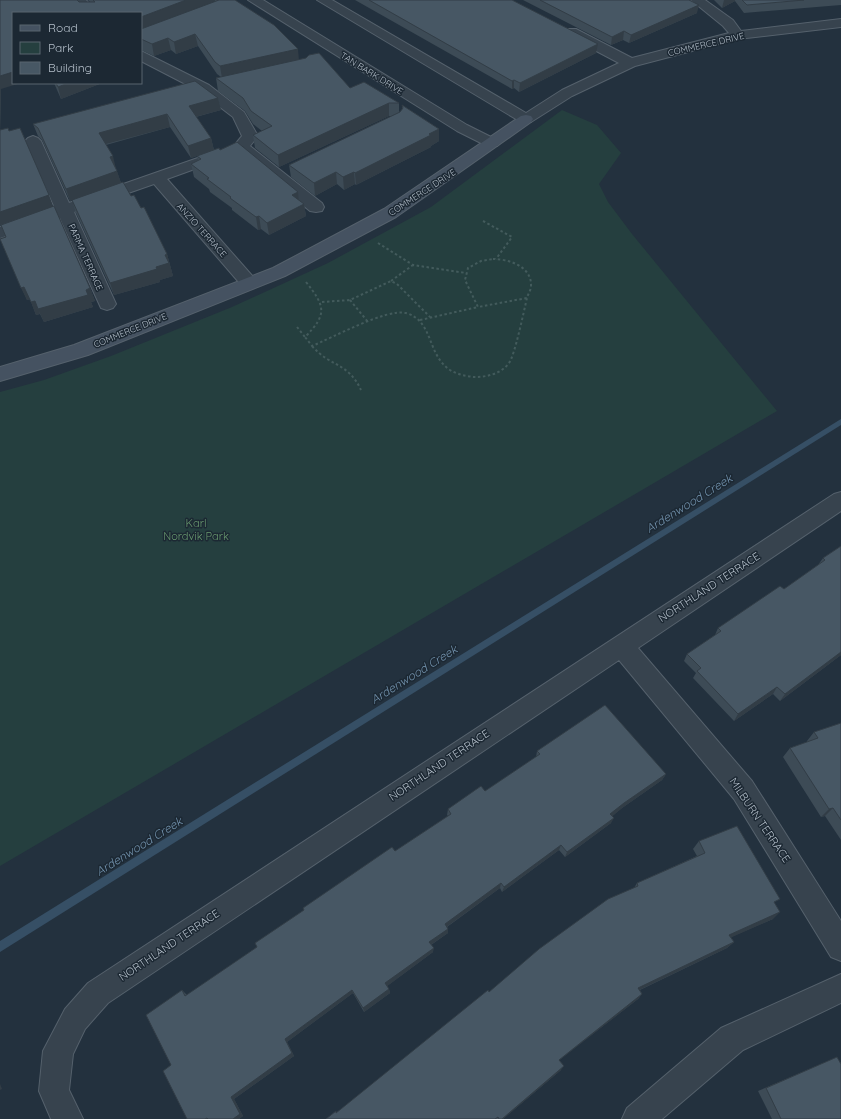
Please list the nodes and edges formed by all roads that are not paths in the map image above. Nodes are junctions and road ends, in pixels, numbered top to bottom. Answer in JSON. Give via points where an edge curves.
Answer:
{"nodes":[{"id":1,"x":79,"y":0,"type":"edge"},
{"id":2,"x":254,"y":0,"type":"edge"},
{"id":3,"x":323,"y":0,"type":"edge"},
{"id":4,"x":697,"y":0,"type":"edge"},
{"id":5,"x":89,"y":12,"type":"edge"},
{"id":6,"x":841,"y":24,"type":"edge"},
{"id":7,"x":558,"y":25,"type":"edge"},
{"id":8,"x":738,"y":35,"type":"junction"},
{"id":9,"x":142,"y":56,"type":"edge"},
{"id":10,"x":630,"y":63,"type":"junction"},
{"id":11,"x":219,"y":85,"type":"edge"},
{"id":12,"x":198,"y":86,"type":"junction"},
{"id":13,"x":171,"y":90,"type":"edge"},
{"id":14,"x":526,"y":119,"type":"junction"},
{"id":15,"x":32,"y":141,"type":"edge"},
{"id":16,"x":246,"y":142,"type":"junction"},
{"id":17,"x":492,"y":143,"type":"junction"},
{"id":18,"x":156,"y":177,"type":"junction"},
{"id":19,"x":316,"y":207,"type":"dead end"},
{"id":20,"x":65,"y":209,"type":"junction"},
{"id":21,"x":0,"y":233,"type":"edge"},
{"id":22,"x":249,"y":283,"type":"junction"},
{"id":23,"x":107,"y":304,"type":"dead end"},
{"id":24,"x":0,"y":374,"type":"edge"},
{"id":25,"x":841,"y":500,"type":"edge"},
{"id":26,"x":621,"y":645,"type":"junction"},
{"id":27,"x":841,"y":947,"type":"edge"},
{"id":28,"x":841,"y":988,"type":"edge"},
{"id":29,"x":67,"y":1119,"type":"edge"},
{"id":30,"x":638,"y":1119,"type":"edge"}],
"edges":[{"from":1,"to":5,"type":"street"},
{"from":2,"to":17,"type":"street","name":"TAN BARK DRIVE","via":[[462,128]]},
{"from":3,"to":14,"type":"street"},
{"from":4,"to":8,"type":"street","via":[[728,23]]},
{"from":6,"to":8,"type":"street","name":"COMMERCE DRIVE"},
{"from":7,"to":10,"type":"street"},
{"from":8,"to":10,"type":"street","name":"COMMERCE DRIVE"},
{"from":9,"to":12,"type":"street"},
{"from":10,"to":14,"type":"street","name":"COMMERCE DRIVE","via":[[567,93]]},
{"from":11,"to":12,"type":"street"},
{"from":12,"to":13,"type":"street"},
{"from":12,"to":16,"type":"street","via":[[239,115]]},
{"from":14,"to":17,"type":"street","name":"COMMERCE DRIVE"},
{"from":15,"to":20,"type":"street","name":"PARMA TERRACE"},
{"from":16,"to":18,"type":"street"},
{"from":16,"to":19,"type":"street","via":[[283,173]]},
{"from":17,"to":22,"type":"street","name":"COMMERCE DRIVE","via":[[390,213],[279,272]]},
{"from":18,"to":20,"type":"street"},
{"from":18,"to":22,"type":"street","name":"ANZIO TERRACE"},
{"from":20,"to":21,"type":"street"},
{"from":20,"to":23,"type":"street","name":"PARMA TERRACE"},
{"from":22,"to":24,"type":"street","name":"COMMERCE DRIVE","via":[[81,350]]},
{"from":25,"to":26,"type":"street","name":"NORTHLAND TERRACE"},
{"from":26,"to":27,"type":"street","name":"MILBURN TERRACE","via":[[743,790]]},
{"from":26,"to":29,"type":"street","name":"NORTHLAND TERRACE","via":[[98,993],[75,1019],[58,1051],[54,1091]]},
{"from":28,"to":30,"type":"street","via":[[732,1039]]}]}
